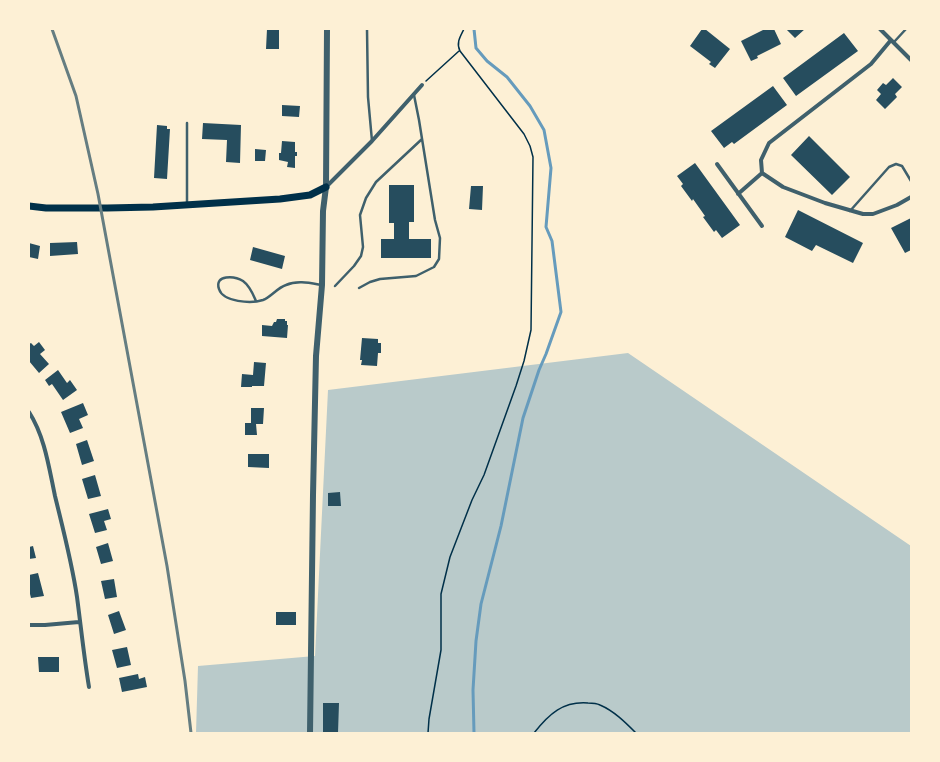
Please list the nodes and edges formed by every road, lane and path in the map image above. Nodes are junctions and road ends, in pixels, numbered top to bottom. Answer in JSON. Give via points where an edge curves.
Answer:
{"nodes":[{"id":1,"x":326,"y":29,"type":"edge"},
{"id":2,"x":367,"y":29,"type":"edge"},
{"id":3,"x":464,"y":29,"type":"edge"},
{"id":4,"x":880,"y":29,"type":"edge"},
{"id":5,"x":906,"y":29,"type":"edge"},
{"id":6,"x":892,"y":41,"type":"junction"},
{"id":7,"x":460,"y":51,"type":"junction"},
{"id":8,"x":911,"y":60,"type":"edge"},
{"id":9,"x":422,"y":86,"type":"joint"},
{"id":10,"x":414,"y":95,"type":"junction"},
{"id":11,"x":188,"y":123,"type":"dead end"},
{"id":12,"x":422,"y":139,"type":"junction"},
{"id":13,"x":372,"y":141,"type":"junction"},
{"id":14,"x":717,"y":164,"type":"dead end"},
{"id":15,"x":762,"y":173,"type":"junction"},
{"id":16,"x":911,"y":181,"type":"edge"},
{"id":17,"x":326,"y":187,"type":"junction"},
{"id":18,"x":738,"y":194,"type":"junction"},
{"id":19,"x":911,"y":197,"type":"edge"},
{"id":20,"x":187,"y":205,"type":"junction"},
{"id":21,"x":29,"y":206,"type":"edge"},
{"id":22,"x":850,"y":210,"type":"junction"},
{"id":23,"x":762,"y":226,"type":"dead end"},
{"id":24,"x":322,"y":285,"type":"junction"},
{"id":25,"x":335,"y":286,"type":"dead end"},
{"id":26,"x":359,"y":288,"type":"dead end"},
{"id":27,"x":256,"y":301,"type":"junction"},
{"id":28,"x":29,"y":412,"type":"edge"},
{"id":29,"x":79,"y":622,"type":"junction"},
{"id":30,"x":29,"y":625,"type":"edge"},
{"id":31,"x":89,"y":687,"type":"dead end"},
{"id":32,"x":310,"y":733,"type":"edge"},
{"id":33,"x":428,"y":733,"type":"edge"},
{"id":34,"x":534,"y":733,"type":"edge"},
{"id":35,"x":636,"y":733,"type":"edge"}],
"edges":[{"from":1,"to":17,"type":"street"},
{"from":2,"to":13,"type":"lane","via":[[368,97]]},
{"from":3,"to":7,"type":"path","via":[[459,39]]},
{"from":4,"to":6,"type":"street"},
{"from":5,"to":6,"type":"lane"},
{"from":6,"to":8,"type":"street"},
{"from":6,"to":15,"type":"street","via":[[871,64],[769,143],[761,160]]},
{"from":7,"to":9,"type":"path"},
{"from":7,"to":33,"type":"path","via":[[513,119],[530,146],[533,157],[531,330],[516,386],[484,475],[450,557],[441,594],[441,650]]},
{"from":9,"to":10,"type":"street"},
{"from":10,"to":12,"type":"lane"},
{"from":10,"to":13,"type":"street"},
{"from":11,"to":20,"type":"lane"},
{"from":12,"to":25,"type":"lane","via":[[376,182],[366,198],[360,215],[363,247],[361,256]]},
{"from":12,"to":26,"type":"lane","via":[[440,238],[439,259],[434,268],[416,276],[380,279]]},
{"from":13,"to":17,"type":"street"},
{"from":14,"to":18,"type":"street"},
{"from":15,"to":18,"type":"street"},
{"from":15,"to":22,"type":"street","via":[[783,188]]},
{"from":16,"to":22,"type":"lane","via":[[902,166],[896,164],[889,167]]},
{"from":17,"to":20,"type":"main road","via":[[310,195],[291,198]]},
{"from":17,"to":24,"type":"street"},
{"from":18,"to":23,"type":"street"},
{"from":19,"to":22,"type":"street","via":[[873,214]]},
{"from":20,"to":21,"type":"main road","via":[[96,209]]},
{"from":24,"to":27,"type":"lane","via":[[302,282],[286,284],[263,300]]},
{"from":24,"to":32,"type":"street","via":[[316,356]]},
{"from":27,"to":27,"type":"lane","via":[[228,299],[219,291],[220,281],[229,277],[244,281]]},
{"from":28,"to":29,"type":"street","via":[[45,451],[76,596]]},
{"from":29,"to":30,"type":"street"},
{"from":29,"to":31,"type":"street"},
{"from":34,"to":35,"type":"path","via":[[545,719],[564,706],[578,702],[599,704],[621,718]]}]}
